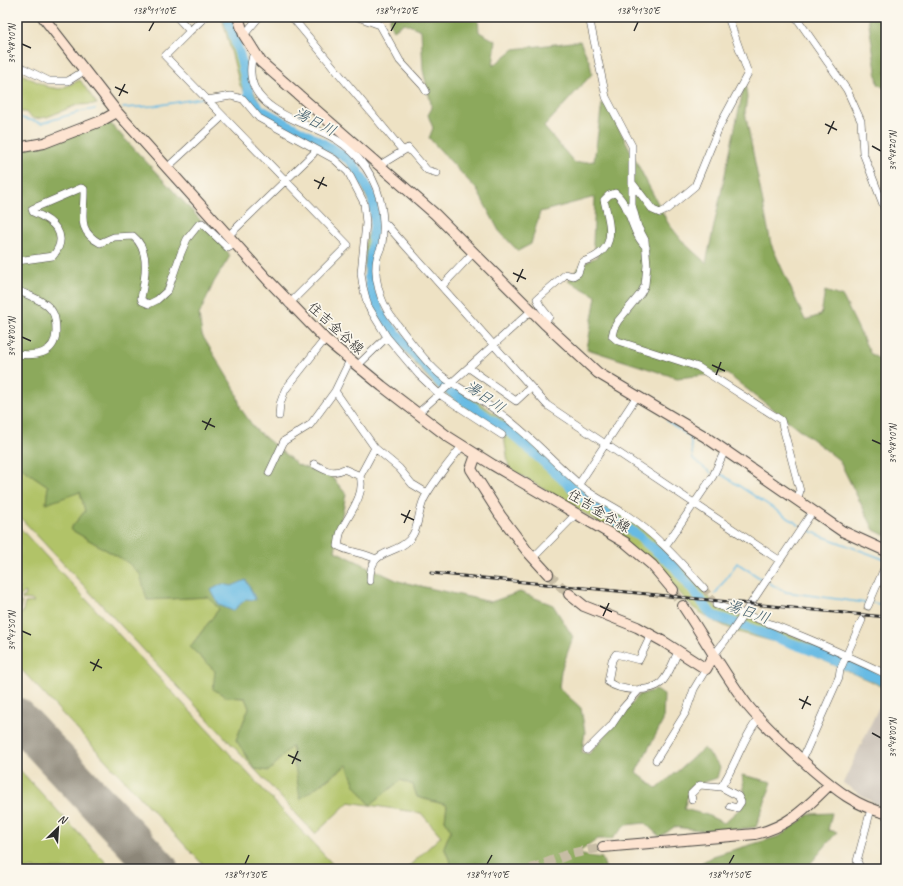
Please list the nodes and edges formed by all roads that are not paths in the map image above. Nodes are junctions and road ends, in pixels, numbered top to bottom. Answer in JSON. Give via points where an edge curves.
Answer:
{"nodes":[{"id":1,"x":176,"y":17,"type":"edge"},
{"id":2,"x":205,"y":17,"type":"edge"},
{"id":3,"x":238,"y":17,"type":"edge"},
{"id":4,"x":259,"y":17,"type":"edge"},
{"id":5,"x":292,"y":17,"type":"edge"},
{"id":6,"x":358,"y":17,"type":"edge"},
{"id":7,"x":589,"y":17,"type":"edge"},
{"id":8,"x":728,"y":17,"type":"edge"},
{"id":9,"x":796,"y":17,"type":"edge"},
{"id":10,"x":47,"y":18,"type":"edge"},
{"id":11,"x":190,"y":31,"type":"junction"},
{"id":12,"x":244,"y":35,"type":"junction"},
{"id":13,"x":254,"y":52,"type":"junction"},
{"id":14,"x":17,"y":65,"type":"edge"},
{"id":15,"x":84,"y":71,"type":"junction"},
{"id":16,"x":426,"y":91,"type":"dead end"},
{"id":17,"x":205,"y":98,"type":"junction"},
{"id":18,"x":117,"y":112,"type":"junction"},
{"id":19,"x":223,"y":116,"type":"junction"},
{"id":20,"x":17,"y":148,"type":"edge"},
{"id":21,"x":403,"y":151,"type":"junction"},
{"id":22,"x":313,"y":154,"type":"dead end"},
{"id":23,"x":172,"y":163,"type":"dead end"},
{"id":24,"x":380,"y":165,"type":"junction"},
{"id":25,"x":437,"y":173,"type":"dead end"},
{"id":26,"x":285,"y":181,"type":"junction"},
{"id":27,"x":633,"y":184,"type":"junction"},
{"id":28,"x":886,"y":212,"type":"edge"},
{"id":29,"x":386,"y":224,"type":"dead end"},
{"id":30,"x":228,"y":236,"type":"junction"},
{"id":31,"x":235,"y":244,"type":"junction"},
{"id":32,"x":646,"y":247,"type":"junction"},
{"id":33,"x":473,"y":253,"type":"junction"},
{"id":34,"x":17,"y":261,"type":"edge"},
{"id":35,"x":442,"y":286,"type":"junction"},
{"id":36,"x":17,"y":290,"type":"edge"},
{"id":37,"x":289,"y":304,"type":"junction"},
{"id":38,"x":531,"y":311,"type":"junction"},
{"id":39,"x":544,"y":323,"type":"junction"},
{"id":40,"x":387,"y":337,"type":"junction"},
{"id":41,"x":325,"y":339,"type":"junction"},
{"id":42,"x":494,"y":344,"type":"junction"},
{"id":43,"x":17,"y":354,"type":"edge"},
{"id":44,"x":353,"y":363,"type":"junction"},
{"id":45,"x":469,"y":368,"type":"junction"},
{"id":46,"x":452,"y":382,"type":"junction"},
{"id":47,"x":531,"y":387,"type":"junction"},
{"id":48,"x":335,"y":391,"type":"junction"},
{"id":49,"x":439,"y":394,"type":"junction"},
{"id":50,"x":637,"y":396,"type":"junction"},
{"id":51,"x":417,"y":414,"type":"junction"},
{"id":52,"x":279,"y":416,"type":"dead end"},
{"id":53,"x":502,"y":434,"type":"dead end"},
{"id":54,"x":605,"y":444,"type":"junction"},
{"id":55,"x":462,"y":446,"type":"junction"},
{"id":56,"x":375,"y":448,"type":"junction"},
{"id":57,"x":725,"y":450,"type":"junction"},
{"id":58,"x":476,"y":455,"type":"junction"},
{"id":59,"x":314,"y":464,"type":"dead end"},
{"id":60,"x":269,"y":473,"type":"dead end"},
{"id":61,"x":360,"y":476,"type":"junction"},
{"id":62,"x":579,"y":484,"type":"junction"},
{"id":63,"x":427,"y":493,"type":"junction"},
{"id":64,"x":797,"y":500,"type":"junction"},
{"id":65,"x":694,"y":504,"type":"junction"},
{"id":66,"x":813,"y":511,"type":"junction"},
{"id":67,"x":577,"y":513,"type":"junction"},
{"id":68,"x":666,"y":545,"type":"junction"},
{"id":69,"x":886,"y":551,"type":"edge"},
{"id":70,"x":534,"y":558,"type":"junction"},
{"id":71,"x":376,"y":559,"type":"junction"},
{"id":72,"x":779,"y":560,"type":"junction"},
{"id":73,"x":886,"y":564,"type":"edge"},
{"id":74,"x":548,"y":574,"type":"tunnel mouth"},
{"id":75,"x":370,"y":581,"type":"dead end"},
{"id":76,"x":704,"y":588,"type":"tunnel mouth"},
{"id":77,"x":673,"y":590,"type":"tunnel mouth"},
{"id":78,"x":569,"y":594,"type":"tunnel mouth"},
{"id":79,"x":716,"y":605,"type":"tunnel mouth"},
{"id":80,"x":683,"y":606,"type":"tunnel mouth"},
{"id":81,"x":868,"y":606,"type":"tunnel mouth"},
{"id":82,"x":743,"y":614,"type":"junction"},
{"id":83,"x":862,"y":620,"type":"tunnel mouth"},
{"id":84,"x":651,"y":635,"type":"junction"},
{"id":85,"x":679,"y":650,"type":"junction"},
{"id":86,"x":714,"y":655,"type":"junction"},
{"id":87,"x":847,"y":656,"type":"junction"},
{"id":88,"x":706,"y":669,"type":"junction"},
{"id":89,"x":886,"y":674,"type":"edge"},
{"id":90,"x":640,"y":689,"type":"junction"},
{"id":91,"x":759,"y":718,"type":"junction"},
{"id":92,"x":587,"y":750,"type":"dead end"},
{"id":93,"x":656,"y":760,"type":"dead end"},
{"id":94,"x":802,"y":760,"type":"junction"},
{"id":95,"x":830,"y":784,"type":"junction"},
{"id":96,"x":721,"y":787,"type":"junction"},
{"id":97,"x":692,"y":800,"type":"dead end"},
{"id":98,"x":730,"y":806,"type":"dead end"},
{"id":99,"x":871,"y":809,"type":"junction"},
{"id":100,"x":886,"y":813,"type":"edge"},
{"id":101,"x":603,"y":847,"type":"tunnel mouth"},
{"id":102,"x":861,"y":869,"type":"edge"}],
"edges":[{"from":1,"to":11,"type":"street"},
{"from":2,"to":11,"type":"street"},
{"from":3,"to":12,"type":"main road"},
{"from":4,"to":12,"type":"street"},
{"from":5,"to":21,"type":"street"},
{"from":6,"to":16,"type":"street","via":[[380,25],[400,61]]},
{"from":7,"to":27,"type":"street","via":[[606,96],[632,146]]},
{"from":8,"to":27,"type":"street","via":[[748,73],[720,125],[695,186],[660,213],[653,210]]},
{"from":9,"to":28,"type":"street","via":[[847,90],[861,121],[863,153]]},
{"from":10,"to":15,"type":"main road","name":"住吉金谷線"},
{"from":11,"to":17,"type":"street","via":[[164,56]]},
{"from":12,"to":13,"type":"main road"},
{"from":13,"to":24,"type":"main road","via":[[272,73]]},
{"from":13,"to":46,"type":"street","via":[[251,60],[252,82],[263,102],[280,115],[330,136],[359,159],[368,171],[377,187],[382,209],[382,244],[376,259],[379,292],[389,314],[436,370]]},
{"from":14,"to":15,"type":"street","via":[[49,81],[68,81]]},
{"from":15,"to":18,"type":"main road","name":"住吉金谷線"},
{"from":17,"to":19,"type":"street"},
{"from":17,"to":40,"type":"street","via":[[231,96],[243,99],[259,118],[334,159],[348,172],[364,203],[366,223],[362,242],[363,287],[368,306]]},
{"from":18,"to":20,"type":"main road","via":[[44,144]]},
{"from":18,"to":30,"type":"main road","name":"住吉金谷線"},
{"from":19,"to":23,"type":"street"},
{"from":19,"to":26,"type":"street"},
{"from":21,"to":24,"type":"street"},
{"from":21,"to":25,"type":"street","via":[[408,148],[427,170]]},
{"from":22,"to":26,"type":"street"},
{"from":24,"to":33,"type":"main road","via":[[435,214]]},
{"from":26,"to":30,"type":"street"},
{"from":26,"to":37,"type":"street","via":[[348,245]]},
{"from":27,"to":32,"type":"street","via":[[632,205]]},
{"from":29,"to":35,"type":"street"},
{"from":30,"to":31,"type":"main road","name":"住吉金谷線"},
{"from":31,"to":34,"type":"street","via":[[228,248],[202,223],[199,224],[187,239],[168,290],[158,300],[149,304],[141,298],[146,278],[140,241],[133,236],[114,237],[100,243],[86,233],[82,223],[84,189],[81,188],[32,209],[56,226],[61,241],[52,256]]},
{"from":31,"to":37,"type":"main road","name":"住吉金谷線"},
{"from":32,"to":39,"type":"street","via":[[639,241],[622,198],[615,193],[609,195],[604,200],[610,242],[598,256],[582,262],[578,273],[573,276],[566,274],[537,299],[549,317]]},
{"from":32,"to":64,"type":"street","via":[[645,285],[618,321],[612,336],[618,341],[698,367],[781,420],[800,491]]},
{"from":33,"to":35,"type":"street"},
{"from":33,"to":38,"type":"main road"},
{"from":35,"to":42,"type":"street"},
{"from":36,"to":43,"type":"street","via":[[43,303],[53,313],[56,325],[52,348],[44,354]]},
{"from":37,"to":41,"type":"main road","name":"住吉金谷線"},
{"from":38,"to":39,"type":"main road"},
{"from":38,"to":42,"type":"street"},
{"from":39,"to":50,"type":"main road","via":[[598,373]]},
{"from":40,"to":44,"type":"street"},
{"from":40,"to":49,"type":"street"},
{"from":41,"to":44,"type":"main road","name":"住吉金谷線"},
{"from":41,"to":52,"type":"street","via":[[285,390]]},
{"from":42,"to":45,"type":"street"},
{"from":42,"to":47,"type":"street"},
{"from":44,"to":48,"type":"street"},
{"from":44,"to":51,"type":"main road","name":"住吉金谷線"},
{"from":45,"to":46,"type":"street"},
{"from":45,"to":47,"type":"street","via":[[516,401]]},
{"from":46,"to":49,"type":"street"},
{"from":46,"to":62,"type":"street","via":[[482,400],[528,434]]},
{"from":47,"to":54,"type":"street","via":[[547,406]]},
{"from":48,"to":56,"type":"street"},
{"from":48,"to":60,"type":"street","via":[[310,425],[284,441]]},
{"from":49,"to":51,"type":"street"},
{"from":49,"to":53,"type":"street"},
{"from":50,"to":54,"type":"street"},
{"from":50,"to":57,"type":"main road"},
{"from":51,"to":55,"type":"main road","name":"住吉金谷線"},
{"from":54,"to":62,"type":"street"},
{"from":54,"to":65,"type":"street"},
{"from":55,"to":58,"type":"main road","name":"住吉金谷線"},
{"from":55,"to":63,"type":"street"},
{"from":56,"to":61,"type":"street"},
{"from":56,"to":63,"type":"street","via":[[399,468],[412,484]]},
{"from":57,"to":64,"type":"main road"},
{"from":57,"to":65,"type":"street","via":[[714,475]]},
{"from":58,"to":67,"type":"main road","name":"住吉金谷線"},
{"from":58,"to":70,"type":"main road","via":[[472,469],[500,515]]},
{"from":59,"to":61,"type":"street","via":[[327,471],[338,472],[344,469]]},
{"from":61,"to":71,"type":"street","via":[[362,481],[357,502],[341,532],[338,546],[349,552],[362,552]]},
{"from":62,"to":68,"type":"street","via":[[602,501],[628,515]]},
{"from":63,"to":71,"type":"street","via":[[409,540]]},
{"from":64,"to":66,"type":"main road"},
{"from":65,"to":68,"type":"street"},
{"from":65,"to":72,"type":"street"},
{"from":66,"to":69,"type":"main road","via":[[842,531]]},
{"from":66,"to":72,"type":"street"},
{"from":67,"to":70,"type":"street"},
{"from":67,"to":77,"type":"main road","name":"住吉金谷線","via":[[633,548],[652,565]]},
{"from":68,"to":76,"type":"street"},
{"from":70,"to":74,"type":"main road"},
{"from":71,"to":75,"type":"street","via":[[369,574]]},
{"from":72,"to":82,"type":"street"},
{"from":73,"to":81,"type":"street"},
{"from":78,"to":84,"type":"main road","via":[[584,606]]},
{"from":79,"to":82,"type":"street"},
{"from":80,"to":86,"type":"main road"},
{"from":82,"to":86,"type":"street"},
{"from":82,"to":87,"type":"street"},
{"from":83,"to":87,"type":"street"},
{"from":84,"to":85,"type":"main road"},
{"from":84,"to":90,"type":"street","via":[[639,660],[616,654],[612,660],[608,682],[614,686]]},
{"from":85,"to":88,"type":"main road"},
{"from":85,"to":90,"type":"street","via":[[672,667],[660,683]]},
{"from":86,"to":88,"type":"main road"},
{"from":86,"to":91,"type":"main road"},
{"from":87,"to":89,"type":"street"},
{"from":87,"to":94,"type":"street"},
{"from":88,"to":93,"type":"street","via":[[694,688],[686,712]]},
{"from":90,"to":92,"type":"street","via":[[611,726]]},
{"from":91,"to":94,"type":"main road"},
{"from":91,"to":96,"type":"street","via":[[748,732],[732,770]]},
{"from":94,"to":95,"type":"main road"},
{"from":95,"to":99,"type":"main road","via":[[860,805]]},
{"from":95,"to":101,"type":"main road","via":[[791,820],[768,831]]},
{"from":96,"to":97,"type":"street","via":[[700,785],[692,794]]},
{"from":96,"to":98,"type":"street","via":[[738,796],[741,802],[737,808]]},
{"from":99,"to":100,"type":"main road"},
{"from":99,"to":102,"type":"street","via":[[857,861]]}]}
